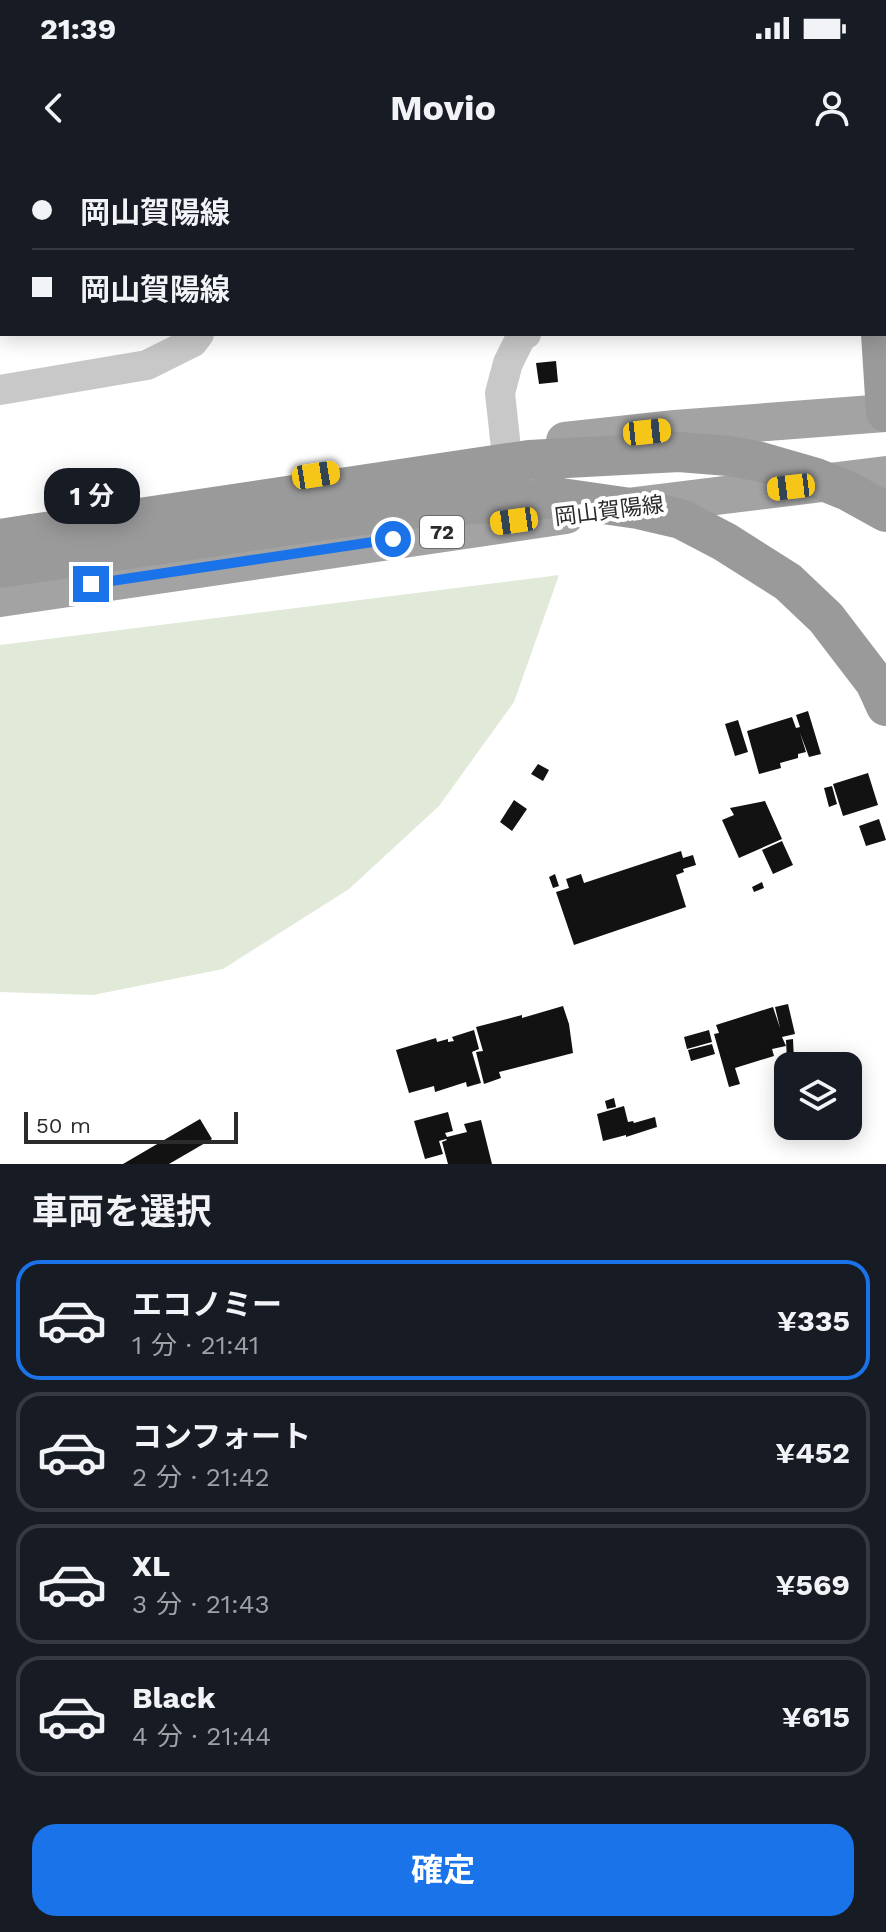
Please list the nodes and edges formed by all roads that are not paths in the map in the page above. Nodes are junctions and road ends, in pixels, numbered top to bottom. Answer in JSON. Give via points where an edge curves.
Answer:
{"nodes":[{"id":1,"x":198,"y":336,"type":"edge"},
{"id":2,"x":523,"y":336,"type":"edge"},
{"id":3,"x":881,"y":336,"type":"edge"},
{"id":4,"x":0,"y":390,"type":"edge"},
{"id":5,"x":886,"y":413,"type":"edge"},
{"id":6,"x":505,"y":447,"type":"junction"},
{"id":7,"x":886,"y":475,"type":"edge"},
{"id":8,"x":886,"y":512,"type":"edge"},
{"id":9,"x":514,"y":521,"type":"junction"},
{"id":10,"x":11,"y":532,"type":"edge"},
{"id":11,"x":0,"y":568,"type":"edge"},
{"id":12,"x":0,"y":598,"type":"edge"},
{"id":13,"x":886,"y":706,"type":"edge"}],
"edges":[{"from":1,"to":4,"type":"street","via":[[147,365]]},
{"from":2,"to":6,"type":"street","via":[[500,393]]},
{"from":3,"to":5,"type":"highway"},
{"from":5,"to":6,"type":"main road"},
{"from":6,"to":9,"type":"street"},
{"from":6,"to":10,"type":"main road"},
{"from":7,"to":9,"type":"main road","name":"岡山賀陽線","number":"72"},
{"from":8,"to":10,"type":"highway","bridge":true,"via":[[848,491],[783,468],[729,456],[667,452],[529,460]]},
{"from":9,"to":12,"type":"main road","name":"岡山賀陽線","number":"72"},
{"from":11,"to":13,"type":"highway","number":"72","bridge":true,"via":[[405,509],[561,498],[638,509],[681,519],[788,582],[826,618],[875,682]]}]}
